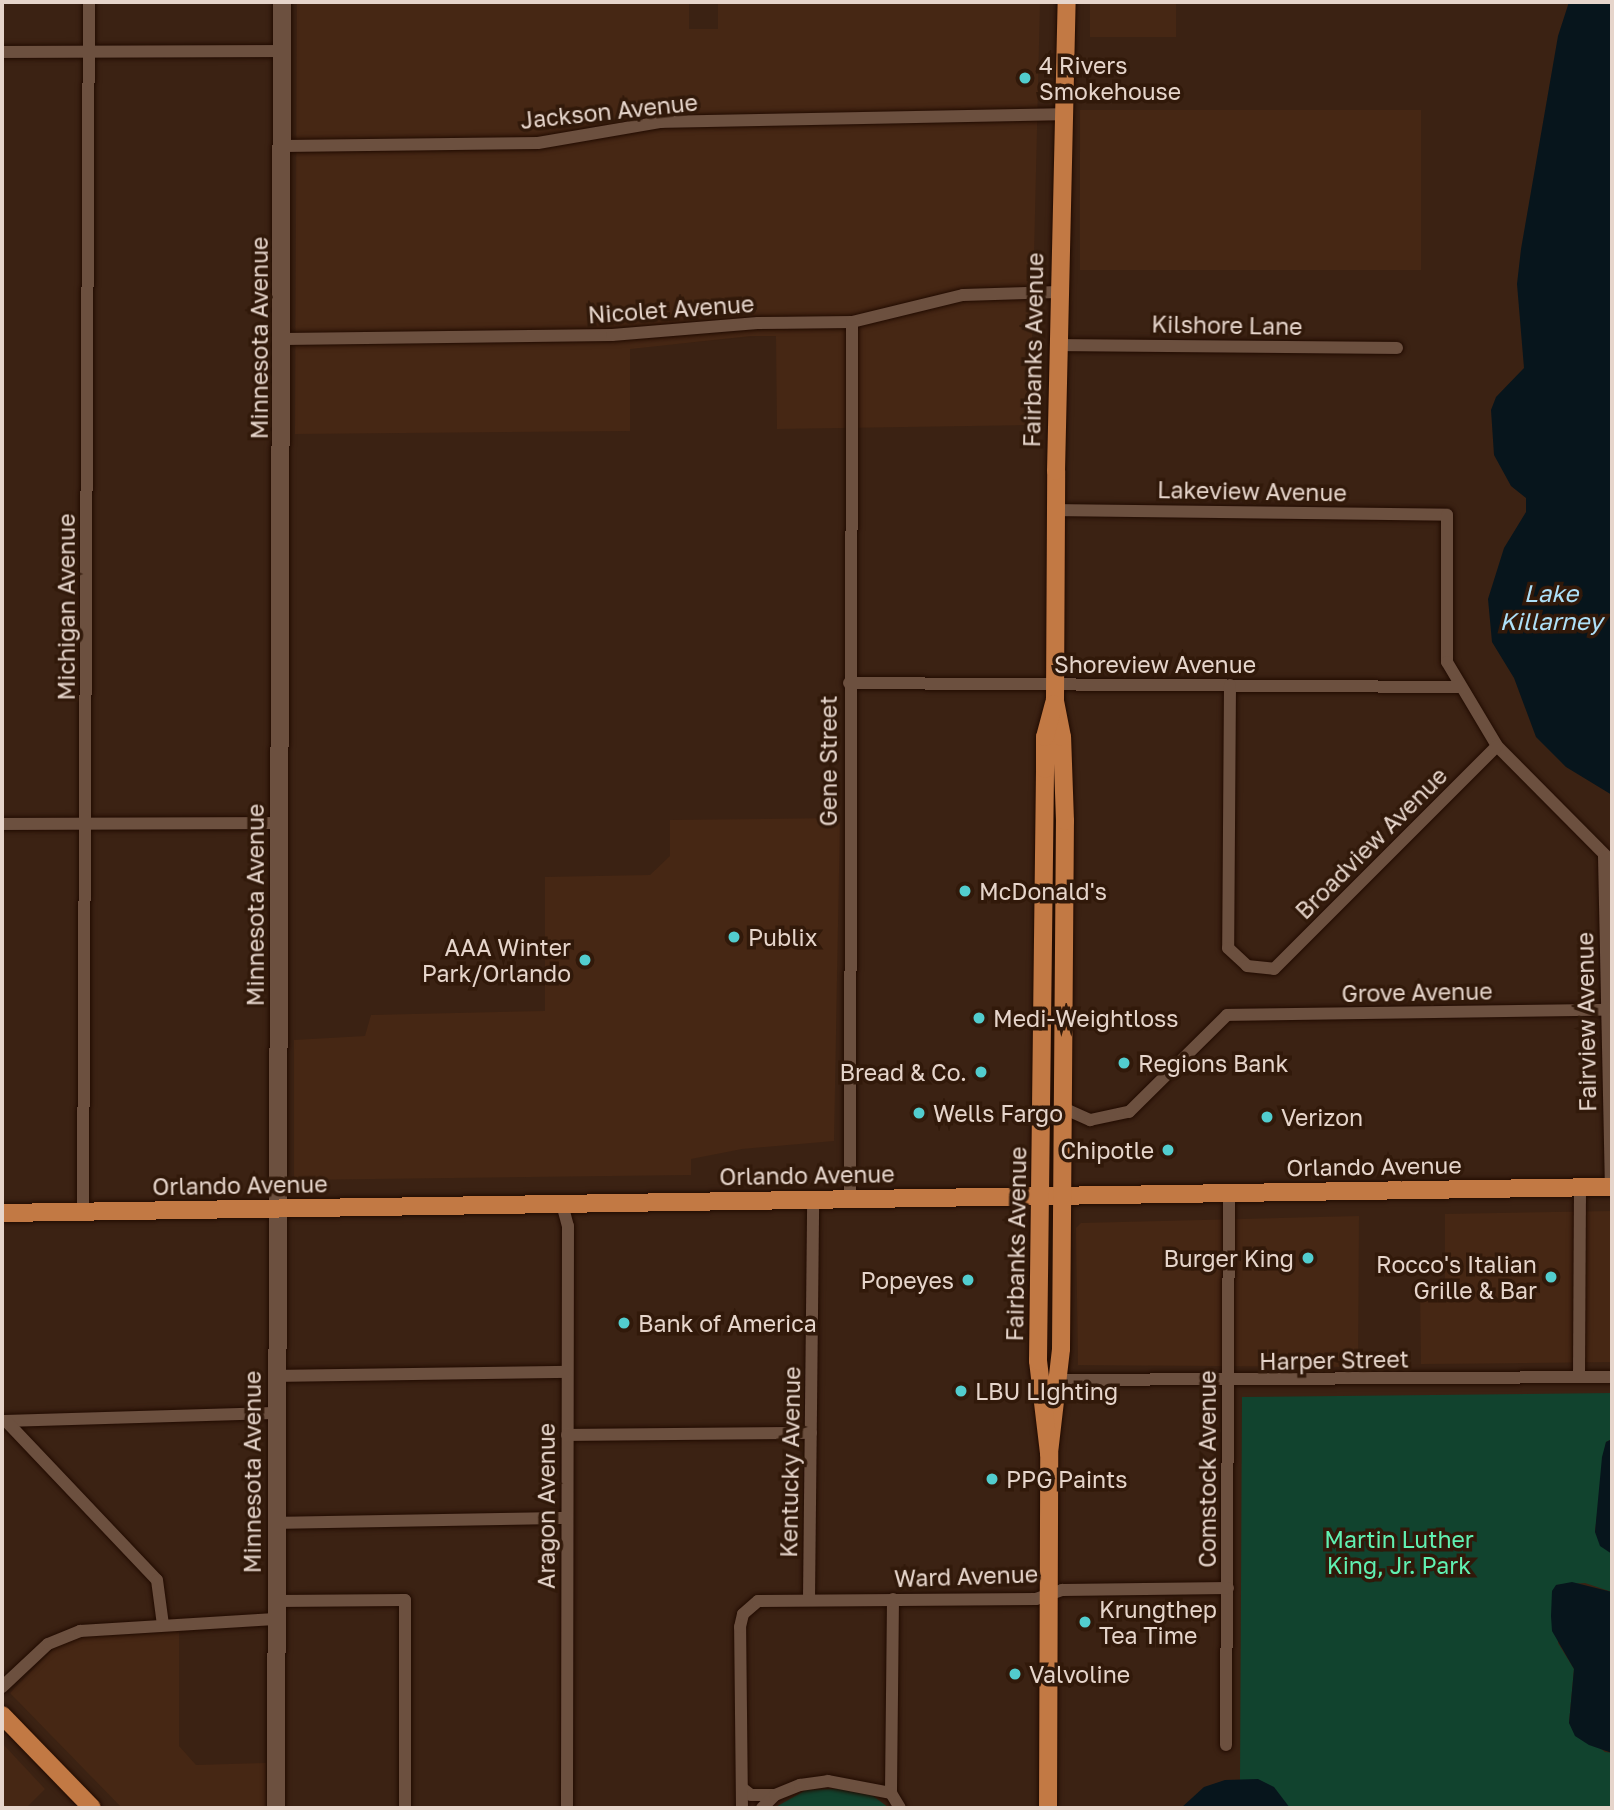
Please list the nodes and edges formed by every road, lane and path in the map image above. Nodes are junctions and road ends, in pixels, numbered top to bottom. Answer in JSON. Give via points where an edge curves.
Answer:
{"nodes":[{"id":1,"x":89,"y":2,"type":"edge"},
{"id":2,"x":282,"y":2,"type":"edge"},
{"id":3,"x":1067,"y":2,"type":"edge"},
{"id":4,"x":88,"y":51,"type":"junction"},
{"id":5,"x":282,"y":51,"type":"junction"},
{"id":6,"x":2,"y":52,"type":"edge"},
{"id":7,"x":1066,"y":114,"type":"junction"},
{"id":8,"x":283,"y":146,"type":"junction"},
{"id":9,"x":1058,"y":292,"type":"junction"},
{"id":10,"x":852,"y":322,"type":"junction"},
{"id":11,"x":284,"y":339,"type":"junction"},
{"id":12,"x":1057,"y":345,"type":"junction"},
{"id":13,"x":1397,"y":348,"type":"dead end"},
{"id":14,"x":1056,"y":510,"type":"junction"},
{"id":15,"x":849,"y":683,"type":"junction"},
{"id":16,"x":1230,"y":685,"type":"junction"},
{"id":17,"x":1460,"y":687,"type":"junction"},
{"id":18,"x":1055,"y":692,"type":"junction"},
{"id":19,"x":1497,"y":746,"type":"junction"},
{"id":20,"x":86,"y":822,"type":"junction"},
{"id":21,"x":279,"y":823,"type":"junction"},
{"id":22,"x":2,"y":824,"type":"edge"},
{"id":23,"x":1608,"y":859,"type":"edge"},
{"id":24,"x":1606,"y":1010,"type":"junction"},
{"id":25,"x":1063,"y":1108,"type":"junction"},
{"id":26,"x":1612,"y":1187,"type":"edge"},
{"id":27,"x":1580,"y":1188,"type":"junction"},
{"id":28,"x":1229,"y":1193,"type":"junction"},
{"id":29,"x":1041,"y":1197,"type":"junction"},
{"id":30,"x":1062,"y":1197,"type":"junction"},
{"id":31,"x":850,"y":1199,"type":"junction"},
{"id":32,"x":813,"y":1200,"type":"junction"},
{"id":33,"x":562,"y":1204,"type":"junction"},
{"id":34,"x":278,"y":1209,"type":"junction"},
{"id":35,"x":83,"y":1212,"type":"junction"},
{"id":36,"x":2,"y":1213,"type":"edge"},
{"id":37,"x":567,"y":1372,"type":"junction"},
{"id":38,"x":277,"y":1376,"type":"junction"},
{"id":39,"x":1579,"y":1377,"type":"junction"},
{"id":40,"x":1612,"y":1377,"type":"edge"},
{"id":41,"x":1058,"y":1380,"type":"junction"},
{"id":42,"x":1228,"y":1380,"type":"junction"},
{"id":43,"x":276,"y":1413,"type":"junction"},
{"id":44,"x":4,"y":1421,"type":"edge"},
{"id":45,"x":811,"y":1433,"type":"junction"},
{"id":46,"x":567,"y":1435,"type":"junction"},
{"id":47,"x":1049,"y":1453,"type":"junction"},
{"id":48,"x":567,"y":1518,"type":"junction"},
{"id":49,"x":276,"y":1523,"type":"junction"},
{"id":50,"x":1228,"y":1588,"type":"junction"},
{"id":51,"x":1049,"y":1595,"type":"junction"},
{"id":52,"x":809,"y":1599,"type":"junction"},
{"id":53,"x":893,"y":1599,"type":"junction"},
{"id":54,"x":275,"y":1610,"type":"junction"},
{"id":55,"x":163,"y":1625,"type":"junction"},
{"id":56,"x":2,"y":1687,"type":"edge"},
{"id":57,"x":2,"y":1715,"type":"edge"},
{"id":58,"x":1226,"y":1745,"type":"dead end"},
{"id":59,"x":742,"y":1788,"type":"junction"},
{"id":60,"x":891,"y":1793,"type":"junction"},
{"id":61,"x":775,"y":1795,"type":"junction"},
{"id":62,"x":92,"y":1808,"type":"edge"},
{"id":63,"x":276,"y":1808,"type":"edge"},
{"id":64,"x":405,"y":1808,"type":"edge"},
{"id":65,"x":567,"y":1808,"type":"edge"},
{"id":66,"x":742,"y":1808,"type":"edge"},
{"id":67,"x":762,"y":1808,"type":"edge"},
{"id":68,"x":900,"y":1808,"type":"edge"},
{"id":69,"x":1048,"y":1808,"type":"edge"}],
"edges":[{"from":1,"to":4,"type":"street","name":"Michigan Avenue"},
{"from":2,"to":5,"type":"street","name":"Minnesota Avenue"},
{"from":3,"to":7,"type":"main road","name":"Fairbanks Avenue"},
{"from":4,"to":5,"type":"street"},
{"from":4,"to":6,"type":"street"},
{"from":4,"to":20,"type":"street","name":"Michigan Avenue"},
{"from":5,"to":8,"type":"street","name":"Minnesota Avenue"},
{"from":7,"to":8,"type":"street","name":"Jackson Avenue","via":[[661,122],[538,142]]},
{"from":7,"to":9,"type":"main road","name":"Fairbanks Avenue"},
{"from":8,"to":11,"type":"street","name":"Minnesota Avenue"},
{"from":9,"to":10,"type":"street","name":"Nicolet Avenue","via":[[982,292]]},
{"from":9,"to":12,"type":"main road","name":"Fairbanks Avenue"},
{"from":10,"to":11,"type":"street","name":"Nicolet Avenue","via":[[758,323],[585,336]]},
{"from":10,"to":15,"type":"street","name":"Gene Street"},
{"from":11,"to":21,"type":"street","name":"Minnesota Avenue"},
{"from":12,"to":13,"type":"street","name":"Kilshore Lane"},
{"from":12,"to":14,"type":"main road","name":"Fairbanks Avenue"},
{"from":14,"to":17,"type":"street","name":"Lakeview Avenue","via":[[1447,515],[1447,662]]},
{"from":14,"to":18,"type":"main road","name":"Fairbanks Avenue"},
{"from":15,"to":18,"type":"street","name":"Shoreview Avenue"},
{"from":15,"to":31,"type":"street","name":"Gene Street"},
{"from":16,"to":17,"type":"street","name":"Shoreview Avenue"},
{"from":16,"to":18,"type":"street","name":"Shoreview Avenue"},
{"from":16,"to":19,"type":"street","name":"Broadview Avenue","via":[[1228,948],[1247,966],[1274,969]]},
{"from":17,"to":19,"type":"street"},
{"from":18,"to":25,"type":"main road","name":"Fairbanks Avenue","via":[[1062,737],[1065,821]]},
{"from":18,"to":29,"type":"main road","name":"Fairbanks Avenue","via":[[1045,758]]},
{"from":19,"to":23,"type":"street"},
{"from":20,"to":21,"type":"street"},
{"from":20,"to":22,"type":"street"},
{"from":20,"to":35,"type":"street","name":"Michigan Avenue"},
{"from":21,"to":34,"type":"street","name":"Minnesota Avenue"},
{"from":23,"to":24,"type":"street","name":"Fairview Avenue"},
{"from":24,"to":25,"type":"street","name":"Grove Avenue","via":[[1227,1015],[1129,1112],[1090,1120]]},
{"from":24,"to":26,"type":"street","name":"Fairview Avenue"},
{"from":25,"to":30,"type":"main road","name":"Fairbanks Avenue"},
{"from":26,"to":27,"type":"main road","name":"Orlando Avenue"},
{"from":27,"to":28,"type":"main road","name":"Orlando Avenue"},
{"from":27,"to":39,"type":"street"},
{"from":28,"to":30,"type":"main road","name":"Orlando Avenue"},
{"from":28,"to":42,"type":"street","name":"Comstock Avenue"},
{"from":29,"to":30,"type":"main road","name":"Orlando Avenue"},
{"from":29,"to":31,"type":"main road","name":"Orlando Avenue"},
{"from":29,"to":47,"type":"main road","name":"Fairbanks Avenue","via":[[1038,1360]]},
{"from":30,"to":41,"type":"main road","name":"Fairbanks Avenue"},
{"from":31,"to":32,"type":"main road","name":"Orlando Avenue"},
{"from":32,"to":33,"type":"main road","name":"Orlando Avenue"},
{"from":32,"to":45,"type":"street","name":"Kentucky Avenue"},
{"from":33,"to":34,"type":"main road","name":"Orlando Avenue"},
{"from":33,"to":37,"type":"street","name":"Aragon Avenue","via":[[568,1226]]},
{"from":34,"to":35,"type":"main road","name":"Orlando Avenue"},
{"from":34,"to":38,"type":"street","name":"Minnesota Avenue"},
{"from":35,"to":36,"type":"main road","name":"Orlando Avenue"},
{"from":37,"to":38,"type":"street"},
{"from":37,"to":46,"type":"street","name":"Aragon Avenue"},
{"from":38,"to":43,"type":"street","name":"Minnesota Avenue"},
{"from":39,"to":40,"type":"street","name":"Harper Street"},
{"from":39,"to":42,"type":"street","name":"Harper Street"},
{"from":41,"to":42,"type":"street","name":"Harper Street"},
{"from":41,"to":47,"type":"main road","name":"Fairbanks Avenue"},
{"from":42,"to":50,"type":"street","name":"Comstock Avenue"},
{"from":43,"to":44,"type":"street"},
{"from":43,"to":49,"type":"street","name":"Minnesota Avenue"},
{"from":44,"to":55,"type":"street","via":[[147,1567],[162,1593]]},
{"from":45,"to":46,"type":"street"},
{"from":45,"to":52,"type":"street","name":"Kentucky Avenue"},
{"from":46,"to":48,"type":"street","name":"Aragon Avenue"},
{"from":47,"to":51,"type":"main road","name":"Fairbanks Avenue"},
{"from":48,"to":49,"type":"street"},
{"from":48,"to":65,"type":"street","name":"Aragon Avenue"},
{"from":49,"to":54,"type":"street","name":"Minnesota Avenue"},
{"from":50,"to":51,"type":"street","name":"Ward Avenue"},
{"from":50,"to":58,"type":"street","name":"Comstock Avenue"},
{"from":51,"to":53,"type":"street","name":"Ward Avenue","via":[[1036,1599]]},
{"from":51,"to":69,"type":"main road","name":"Fairbanks Avenue"},
{"from":52,"to":53,"type":"street","name":"Ward Avenue"},
{"from":52,"to":59,"type":"street","name":"Ward Avenue","via":[[766,1599],[749,1606],[740,1627]]},
{"from":53,"to":60,"type":"street"},
{"from":54,"to":55,"type":"street"},
{"from":54,"to":63,"type":"street","name":"Minnesota Avenue"},
{"from":54,"to":64,"type":"street","via":[[405,1600]]},
{"from":55,"to":56,"type":"street","via":[[80,1631],[57,1638]]},
{"from":57,"to":62,"type":"main road"},
{"from":59,"to":61,"type":"street","via":[[751,1795]]},
{"from":59,"to":66,"type":"street"},
{"from":60,"to":61,"type":"street","via":[[828,1781]]},
{"from":60,"to":68,"type":"street"},
{"from":61,"to":67,"type":"street"}]}
